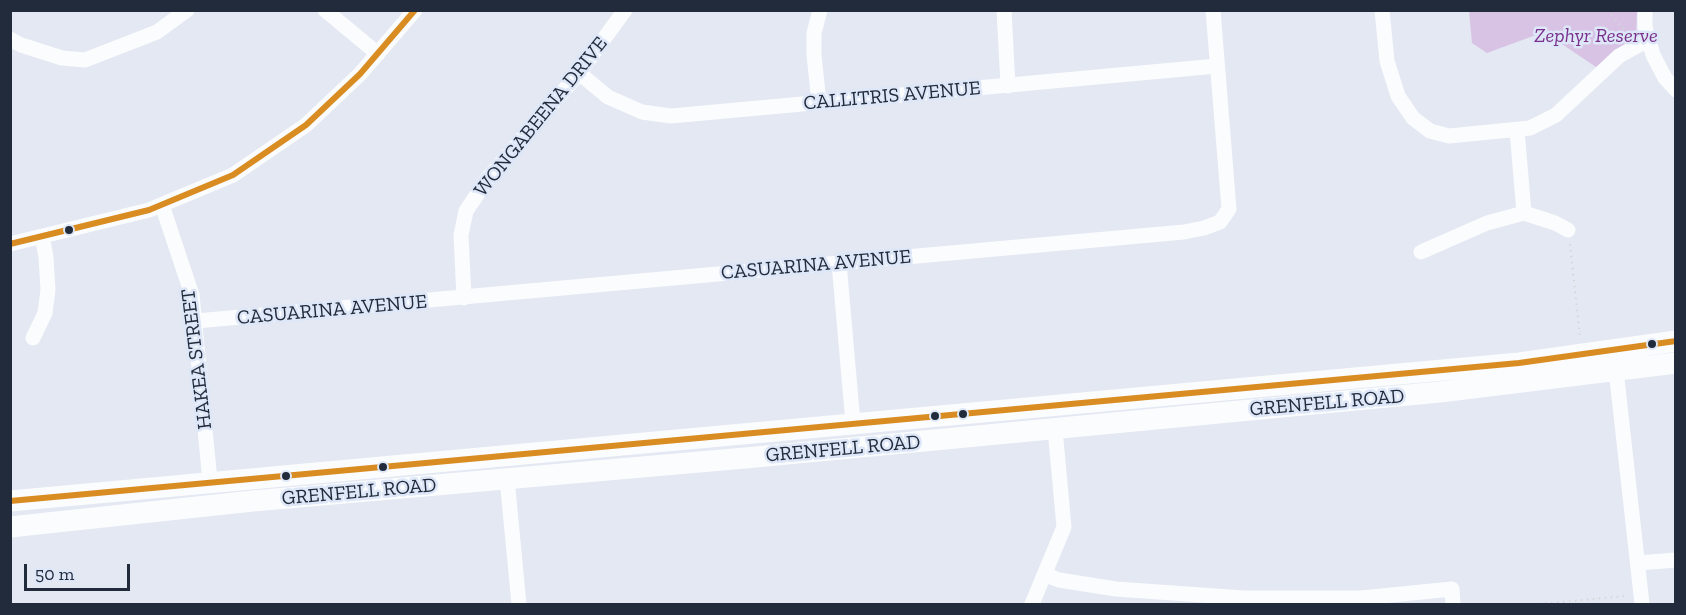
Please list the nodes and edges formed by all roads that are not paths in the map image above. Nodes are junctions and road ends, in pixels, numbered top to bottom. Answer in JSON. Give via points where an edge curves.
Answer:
{"nodes":[{"id":1,"x":187,"y":10,"type":"edge"},
{"id":2,"x":325,"y":10,"type":"edge"},
{"id":3,"x":415,"y":10,"type":"edge"},
{"id":4,"x":625,"y":10,"type":"edge"},
{"id":5,"x":819,"y":10,"type":"edge"},
{"id":6,"x":1004,"y":10,"type":"edge"},
{"id":7,"x":1213,"y":10,"type":"edge"},
{"id":8,"x":1382,"y":10,"type":"edge"},
{"id":9,"x":1646,"y":10,"type":"edge"},
{"id":10,"x":10,"y":39,"type":"edge"},
{"id":11,"x":1644,"y":42,"type":"junction"},
{"id":12,"x":378,"y":54,"type":"junction"},
{"id":13,"x":1217,"y":66,"type":"junction"},
{"id":14,"x":579,"y":73,"type":"junction"},
{"id":15,"x":1008,"y":86,"type":"junction"},
{"id":16,"x":1676,"y":90,"type":"edge"},
{"id":17,"x":819,"y":103,"type":"junction"},
{"id":18,"x":1517,"y":130,"type":"junction"},
{"id":19,"x":162,"y":205,"type":"junction"},
{"id":20,"x":1524,"y":213,"type":"junction"},
{"id":21,"x":1568,"y":230,"type":"road end"},
{"id":22,"x":42,"y":236,"type":"junction"},
{"id":23,"x":10,"y":244,"type":"edge"},
{"id":24,"x":1421,"y":252,"type":"dead end"},
{"id":25,"x":839,"y":263,"type":"junction"},
{"id":26,"x":464,"y":298,"type":"junction"},
{"id":27,"x":196,"y":321,"type":"junction"},
{"id":28,"x":33,"y":338,"type":"dead end"},
{"id":29,"x":1676,"y":341,"type":"edge"},
{"id":30,"x":1676,"y":363,"type":"edge"},
{"id":31,"x":1616,"y":370,"type":"junction"},
{"id":32,"x":1053,"y":405,"type":"junction"},
{"id":33,"x":853,"y":423,"type":"junction"},
{"id":34,"x":1055,"y":429,"type":"junction"},
{"id":35,"x":855,"y":448,"type":"junction"},
{"id":36,"x":505,"y":455,"type":"junction"},
{"id":37,"x":507,"y":479,"type":"junction"},
{"id":38,"x":210,"y":481,"type":"junction"},
{"id":39,"x":10,"y":501,"type":"edge"},
{"id":40,"x":10,"y":526,"type":"edge"},
{"id":41,"x":1676,"y":560,"type":"edge"},
{"id":42,"x":1638,"y":563,"type":"junction"},
{"id":43,"x":1046,"y":575,"type":"junction"},
{"id":44,"x":1641,"y":599,"type":"edge"},
{"id":45,"x":519,"y":604,"type":"edge"},
{"id":46,"x":1032,"y":604,"type":"edge"},
{"id":47,"x":1453,"y":604,"type":"edge"}],
"edges":[{"from":1,"to":10,"type":"street","via":[[157,32],[85,60],[62,58]]},
{"from":2,"to":12,"type":"street"},
{"from":3,"to":12,"type":"street"},
{"from":4,"to":14,"type":"street","name":"WONGABEENA DRIVE"},
{"from":5,"to":17,"type":"street","via":[[813,55]]},
{"from":6,"to":15,"type":"street"},
{"from":7,"to":13,"type":"street","name":"CASUARINA AVENUE"},
{"from":8,"to":18,"type":"street","via":[[1387,61],[1398,96],[1413,118],[1430,131],[1449,136]]},
{"from":9,"to":11,"type":"street"},
{"from":11,"to":16,"type":"street"},
{"from":11,"to":18,"type":"street","via":[[1618,56],[1556,115]]},
{"from":12,"to":19,"type":"street","via":[[288,140],[233,175]]},
{"from":13,"to":15,"type":"street","name":"CALLITRIS AVENUE"},
{"from":13,"to":25,"type":"street","name":"CASUARINA AVENUE","via":[[1230,190],[1229,209],[1220,222],[1184,232]]},
{"from":14,"to":17,"type":"street","name":"CALLITRIS AVENUE","via":[[608,97],[642,112],[671,116]]},
{"from":14,"to":26,"type":"street","name":"WONGABEENA DRIVE","via":[[488,178],[466,211],[461,235]]},
{"from":15,"to":17,"type":"street","name":"CALLITRIS AVENUE"},
{"from":18,"to":20,"type":"street"},
{"from":19,"to":22,"type":"street"},
{"from":19,"to":27,"type":"street","name":"HAKEA STREET","via":[[186,270]]},
{"from":20,"to":21,"type":"street"},
{"from":20,"to":24,"type":"street","via":[[1487,223]]},
{"from":22,"to":23,"type":"street"},
{"from":22,"to":28,"type":"street","via":[[48,290],[45,313]]},
{"from":25,"to":26,"type":"street","name":"CASUARINA AVENUE"},
{"from":25,"to":33,"type":"street"},
{"from":26,"to":27,"type":"street","name":"CASUARINA AVENUE"},
{"from":27,"to":38,"type":"street","name":"HAKEA STREET"},
{"from":29,"to":32,"type":"main road","name":"GRENFELL ROAD","via":[[1582,355]]},
{"from":30,"to":31,"type":"main road","name":"GRENFELL ROAD"},
{"from":31,"to":34,"type":"main road","name":"GRENFELL ROAD","via":[[1440,392]]},
{"from":31,"to":42,"type":"street"},
{"from":32,"to":33,"type":"main road","name":"GRENFELL ROAD"},
{"from":32,"to":34,"type":"main road"},
{"from":33,"to":35,"type":"main road"},
{"from":33,"to":36,"type":"main road","name":"GRENFELL ROAD"},
{"from":34,"to":35,"type":"main road","name":"GRENFELL ROAD"},
{"from":34,"to":43,"type":"street","via":[[1064,527]]},
{"from":35,"to":37,"type":"main road","name":"GRENFELL ROAD"},
{"from":36,"to":37,"type":"main road"},
{"from":36,"to":38,"type":"main road","name":"GRENFELL ROAD"},
{"from":37,"to":40,"type":"main road","name":"GRENFELL ROAD"},
{"from":37,"to":45,"type":"street"},
{"from":38,"to":39,"type":"main road","name":"GRENFELL ROAD"},
{"from":41,"to":42,"type":"street"},
{"from":42,"to":44,"type":"street"},
{"from":43,"to":46,"type":"street"},
{"from":43,"to":47,"type":"street","via":[[1116,589],[1244,598],[1361,598],[1452,589]]}]}
